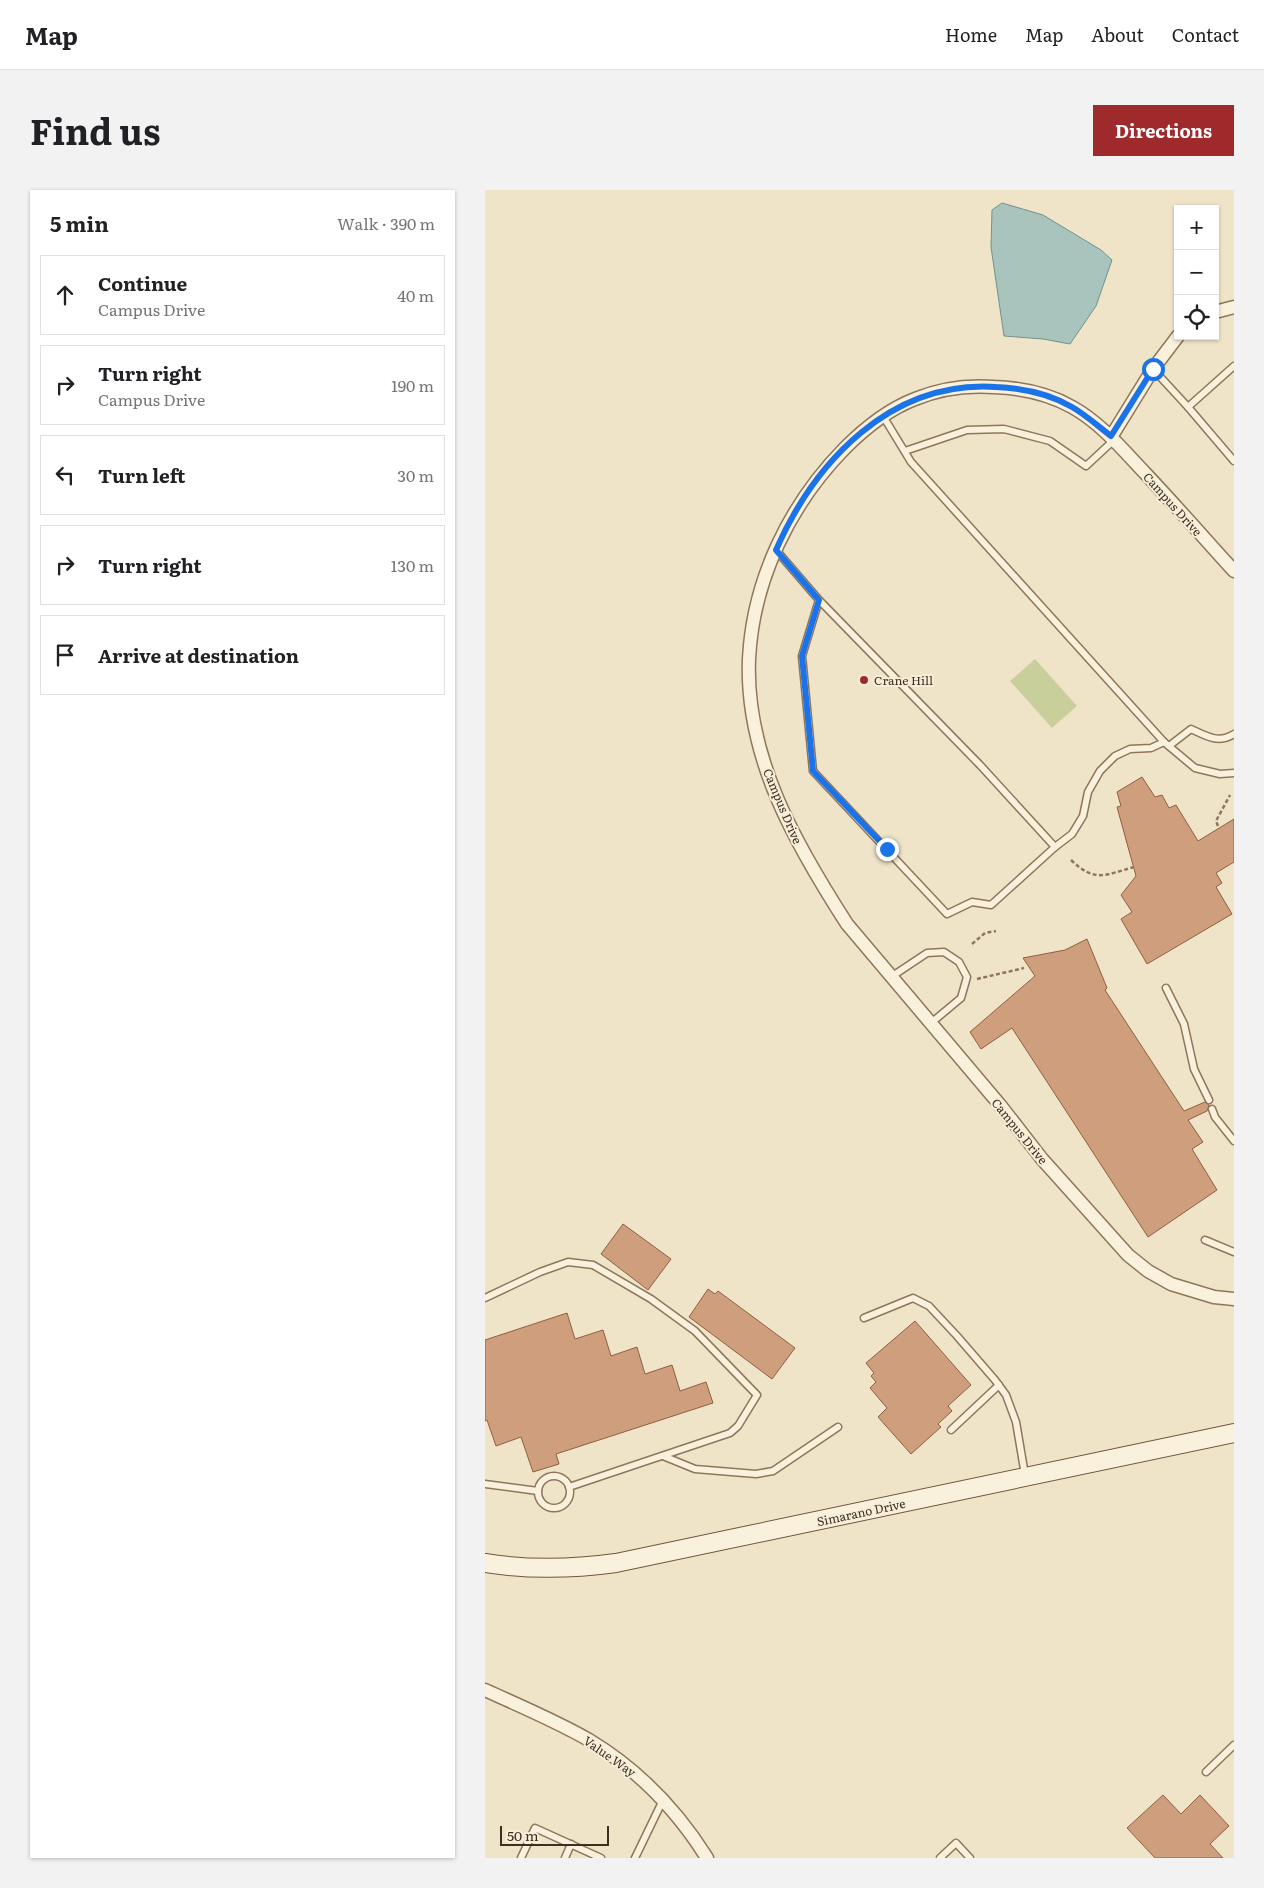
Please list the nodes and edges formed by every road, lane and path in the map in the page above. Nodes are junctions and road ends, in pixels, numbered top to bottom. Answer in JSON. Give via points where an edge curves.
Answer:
{"nodes":[{"id":1,"x":1234,"y":308,"type":"edge"},
{"id":2,"x":1219,"y":311,"type":"edge"},
{"id":3,"x":1175,"y":340,"type":"edge"},
{"id":4,"x":1234,"y":366,"type":"edge"},
{"id":5,"x":1153,"y":369,"type":"junction"},
{"id":6,"x":1188,"y":407,"type":"junction"},
{"id":7,"x":883,"y":416,"type":"junction"},
{"id":8,"x":1113,"y":438,"type":"junction"},
{"id":9,"x":905,"y":451,"type":"junction"},
{"id":10,"x":1234,"y":461,"type":"edge"},
{"id":11,"x":776,"y":550,"type":"junction"},
{"id":12,"x":1234,"y":571,"type":"edge"},
{"id":13,"x":819,"y":600,"type":"junction"},
{"id":14,"x":1234,"y":734,"type":"edge"},
{"id":15,"x":1167,"y":744,"type":"junction"},
{"id":16,"x":1234,"y":773,"type":"edge"},
{"id":17,"x":1230,"y":795,"type":"dead end"},
{"id":18,"x":1218,"y":826,"type":"dead end"},
{"id":19,"x":1055,"y":847,"type":"junction"},
{"id":20,"x":1071,"y":860,"type":"dead end"},
{"id":21,"x":1134,"y":867,"type":"dead end"},
{"id":22,"x":996,"y":930,"type":"dead end"},
{"id":23,"x":972,"y":944,"type":"dead end"},
{"id":24,"x":1024,"y":968,"type":"dead end"},
{"id":25,"x":891,"y":977,"type":"junction"},
{"id":26,"x":977,"y":978,"type":"dead end"},
{"id":27,"x":1166,"y":988,"type":"dead end"},
{"id":28,"x":931,"y":1023,"type":"junction"},
{"id":29,"x":1209,"y":1100,"type":"dead end"},
{"id":30,"x":1212,"y":1109,"type":"dead end"},
{"id":31,"x":1234,"y":1141,"type":"edge"},
{"id":32,"x":1205,"y":1240,"type":"dead end"},
{"id":33,"x":1234,"y":1252,"type":"edge"},
{"id":34,"x":485,"y":1298,"type":"edge"},
{"id":35,"x":1234,"y":1299,"type":"edge"},
{"id":36,"x":864,"y":1318,"type":"dead end"},
{"id":37,"x":999,"y":1385,"type":"junction"},
{"id":38,"x":838,"y":1427,"type":"dead end"},
{"id":39,"x":951,"y":1430,"type":"dead end"},
{"id":40,"x":1234,"y":1433,"type":"edge"},
{"id":41,"x":663,"y":1456,"type":"junction"},
{"id":42,"x":1026,"y":1478,"type":"junction"},
{"id":43,"x":485,"y":1484,"type":"edge"},
{"id":44,"x":569,"y":1487,"type":"junction"},
{"id":45,"x":538,"y":1491,"type":"junction"},
{"id":46,"x":485,"y":1563,"type":"edge"},
{"id":47,"x":485,"y":1690,"type":"edge"},
{"id":48,"x":1234,"y":1745,"type":"edge"},
{"id":49,"x":1206,"y":1772,"type":"dead end"},
{"id":50,"x":663,"y":1800,"type":"junction"},
{"id":51,"x":571,"y":1844,"type":"junction"},
{"id":52,"x":521,"y":1858,"type":"edge"},
{"id":53,"x":565,"y":1858,"type":"edge"},
{"id":54,"x":601,"y":1858,"type":"edge"},
{"id":55,"x":635,"y":1858,"type":"edge"},
{"id":56,"x":707,"y":1858,"type":"edge"},
{"id":57,"x":940,"y":1858,"type":"edge"},
{"id":58,"x":970,"y":1858,"type":"edge"}],
"edges":[{"from":1,"to":2,"type":"street"},
{"from":3,"to":5,"type":"street"},
{"from":4,"to":6,"type":"lane"},
{"from":5,"to":6,"type":"lane"},
{"from":5,"to":8,"type":"street"},
{"from":6,"to":10,"type":"lane"},
{"from":7,"to":8,"type":"street","name":"Campus Drive","via":[[915,399],[952,389],[978,386],[1011,388],[1043,395],[1072,407]]},
{"from":7,"to":9,"type":"lane"},
{"from":7,"to":11,"type":"street","name":"Campus Drive","via":[[860,434],[810,488],[787,524]]},
{"from":8,"to":9,"type":"lane","via":[[1086,466],[1051,441],[1004,428],[967,430]]},
{"from":8,"to":12,"type":"street","name":"Campus Drive"},
{"from":9,"to":15,"type":"lane","via":[[911,462]]},
{"from":11,"to":13,"type":"lane"},
{"from":11,"to":25,"type":"street","name":"Campus Drive","via":[[755,615],[749,659],[758,741],[773,789],[807,859],[847,924]]},
{"from":13,"to":19,"type":"lane","via":[[981,765]]},
{"from":13,"to":19,"type":"lane","via":[[802,656],[813,771],[947,914],[972,902],[991,905]]},
{"from":14,"to":15,"type":"lane","via":[[1213,740],[1191,729]]},
{"from":15,"to":16,"type":"lane","via":[[1195,768],[1220,774]]},
{"from":15,"to":19,"type":"lane","via":[[1130,749],[1115,756],[1100,771],[1088,792],[1083,816],[1072,834]]},
{"from":17,"to":18,"type":"path","via":[[1217,821]]},
{"from":20,"to":21,"type":"path","via":[[1095,876]]},
{"from":22,"to":23,"type":"path","via":[[985,932]]},
{"from":24,"to":26,"type":"path"},
{"from":25,"to":28,"type":"street","name":"Campus Drive"},
{"from":25,"to":28,"type":"lane","via":[[927,953],[944,952],[959,962],[967,977],[961,998]]},
{"from":27,"to":29,"type":"lane","via":[[1184,1024],[1194,1069]]},
{"from":28,"to":35,"type":"street","name":"Campus Drive","via":[[1042,1159],[1128,1255],[1171,1284]]},
{"from":30,"to":31,"type":"lane"},
{"from":32,"to":33,"type":"lane"},
{"from":34,"to":41,"type":"lane","via":[[567,1262],[593,1265],[651,1299],[695,1332],[757,1395],[730,1433]]},
{"from":36,"to":37,"type":"lane","via":[[913,1298],[929,1306]]},
{"from":37,"to":39,"type":"lane"},
{"from":37,"to":42,"type":"lane","via":[[1012,1408]]},
{"from":38,"to":41,"type":"lane","via":[[773,1471],[756,1474],[695,1469]]},
{"from":40,"to":42,"type":"street","name":"Simarano Drive"},
{"from":41,"to":44,"type":"lane"},
{"from":42,"to":46,"type":"street","name":"Simarano Drive","via":[[616,1563],[534,1569]]},
{"from":43,"to":45,"type":"lane"},
{"from":44,"to":45,"type":"lane","via":[[563,1478],[552,1476],[542,1481]]},
{"from":44,"to":45,"type":"lane","via":[[568,1501],[556,1508],[543,1504]]},
{"from":47,"to":50,"type":"street","name":"Value Way","via":[[594,1743],[625,1765]]},
{"from":48,"to":49,"type":"lane"},
{"from":50,"to":55,"type":"lane"},
{"from":50,"to":56,"type":"street","name":"Value Way"},
{"from":51,"to":52,"type":"lane","via":[[535,1828]]},
{"from":51,"to":53,"type":"lane"},
{"from":51,"to":54,"type":"lane"},
{"from":57,"to":58,"type":"lane","via":[[956,1843]]}]}
